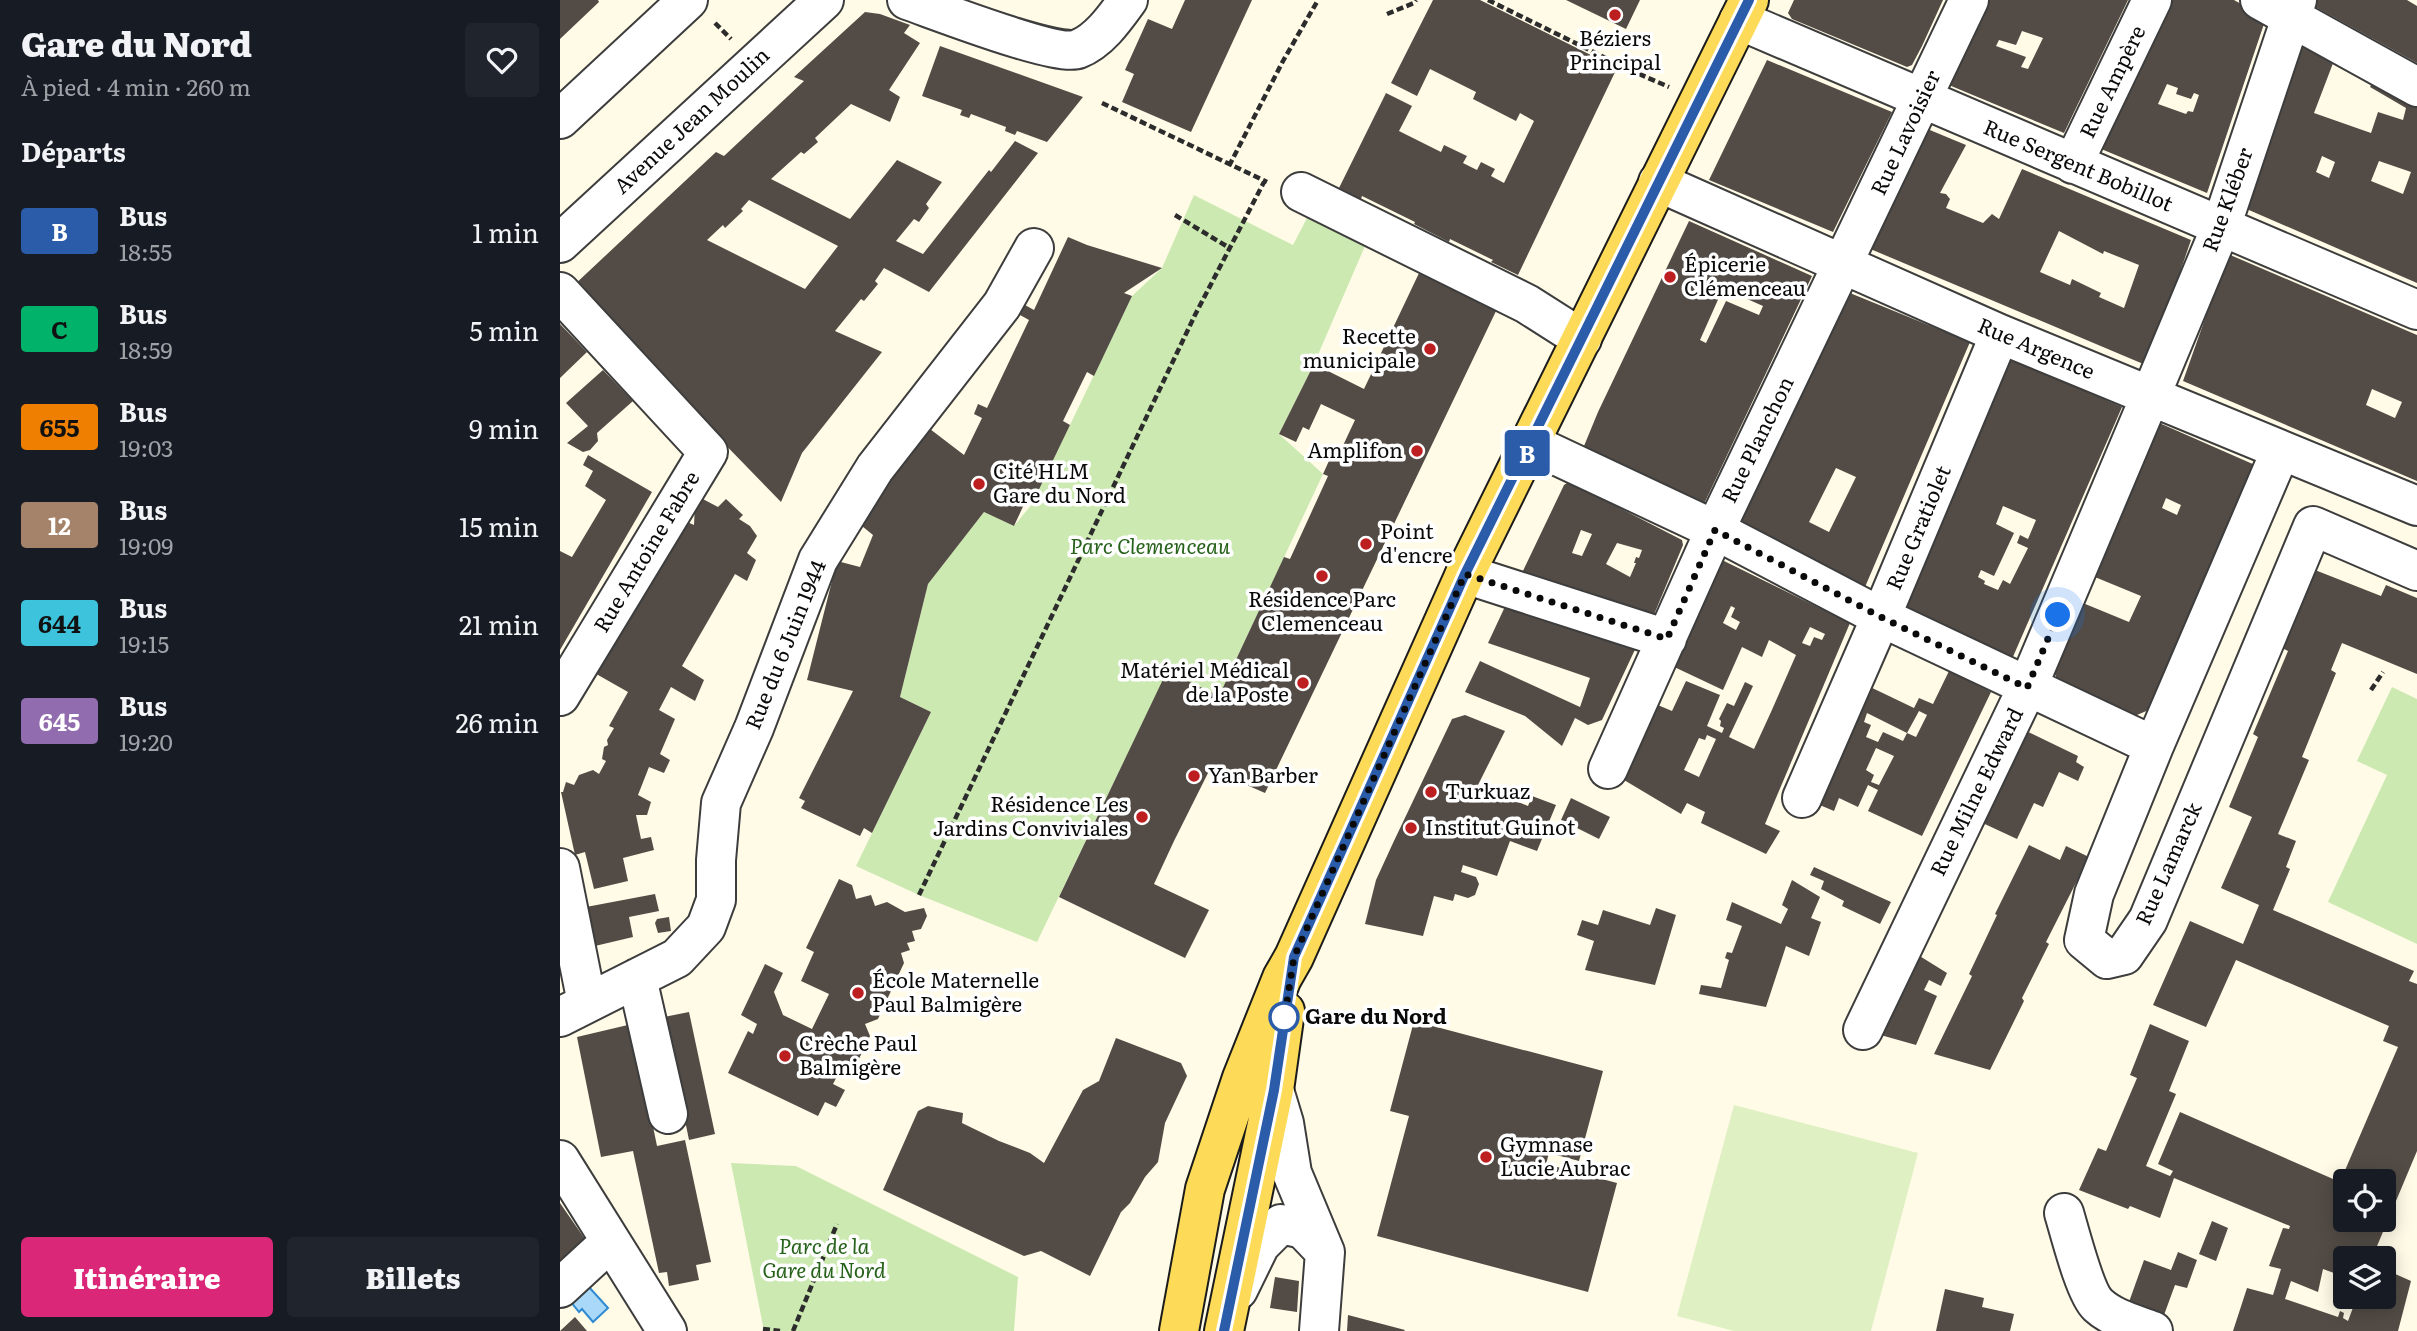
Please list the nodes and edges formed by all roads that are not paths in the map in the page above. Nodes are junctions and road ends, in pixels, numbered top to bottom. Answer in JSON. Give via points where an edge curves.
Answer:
{"nodes":[{"id":1,"x":824,"y":0,"type":"edge"},
{"id":2,"x":907,"y":0,"type":"edge"},
{"id":3,"x":1128,"y":0,"type":"edge"},
{"id":4,"x":1969,"y":0,"type":"edge"},
{"id":5,"x":2152,"y":0,"type":"edge"},
{"id":6,"x":2283,"y":6,"type":"edge"},
{"id":7,"x":699,"y":9,"type":"edge"},
{"id":8,"x":1744,"y":10,"type":"edge"},
{"id":9,"x":2417,"y":87,"type":"edge"},
{"id":10,"x":1923,"y":100,"type":"junction"},
{"id":11,"x":560,"y":119,"type":"edge"},
{"id":12,"x":2073,"y":164,"type":"junction"},
{"id":13,"x":1658,"y":182,"type":"junction"},
{"id":14,"x":1301,"y":192,"type":"road end"},
{"id":15,"x":2221,"y":227,"type":"junction"},
{"id":16,"x":560,"y":243,"type":"edge"},
{"id":17,"x":1034,"y":248,"type":"dead end"},
{"id":18,"x":1843,"y":266,"type":"junction"},
{"id":19,"x":560,"y":292,"type":"edge"},
{"id":20,"x":2417,"y":310,"type":"edge"},
{"id":21,"x":2000,"y":334,"type":"junction"},
{"id":22,"x":1582,"y":339,"type":"junction"},
{"id":23,"x":2150,"y":397,"type":"junction"},
{"id":24,"x":1532,"y":444,"type":"junction"},
{"id":25,"x":2281,"y":450,"type":"junction"},
{"id":26,"x":2258,"y":505,"type":"junction"},
{"id":27,"x":2417,"y":506,"type":"edge"},
{"id":28,"x":2313,"y":526,"type":"junction"},
{"id":29,"x":1715,"y":530,"type":"junction"},
{"id":30,"x":2417,"y":571,"type":"edge"},
{"id":31,"x":1465,"y":574,"type":"junction"},
{"id":32,"x":1881,"y":617,"type":"junction"},
{"id":33,"x":1667,"y":639,"type":"junction"},
{"id":34,"x":2027,"y":688,"type":"junction"},
{"id":35,"x":560,"y":696,"type":"edge"},
{"id":36,"x":2154,"y":746,"type":"junction"},
{"id":37,"x":1608,"y":769,"type":"dead end"},
{"id":38,"x":1802,"y":798,"type":"dead end"},
{"id":39,"x":560,"y":868,"type":"edge"},
{"id":40,"x":1294,"y":957,"type":"junction"},
{"id":41,"x":637,"y":978,"type":"junction"},
{"id":42,"x":574,"y":1010,"type":"edge"},
{"id":43,"x":1863,"y":1030,"type":"dead end"},
{"id":44,"x":1274,"y":1090,"type":"junction"},
{"id":45,"x":668,"y":1114,"type":"dead end"},
{"id":46,"x":560,"y":1160,"type":"edge"},
{"id":47,"x":2064,"y":1213,"type":"dead end"},
{"id":48,"x":610,"y":1242,"type":"junction"},
{"id":49,"x":1325,"y":1252,"type":"junction"},
{"id":50,"x":560,"y":1288,"type":"edge"},
{"id":51,"x":1226,"y":1321,"type":"edge"},
{"id":52,"x":2137,"y":1325,"type":"edge"},
{"id":53,"x":667,"y":1331,"type":"edge"},
{"id":54,"x":1179,"y":1331,"type":"edge"},
{"id":55,"x":1319,"y":1331,"type":"edge"}],
"edges":[{"from":1,"to":16,"type":"street","name":"Avenue Jean Moulin"},
{"from":2,"to":3,"type":"street","via":[[1050,49],[1077,50],[1111,23]]},
{"from":4,"to":10,"type":"street","name":"Rue Lavoisier"},
{"from":5,"to":12,"type":"street","name":"Rue Ampère"},
{"from":6,"to":9,"type":"street"},
{"from":6,"to":15,"type":"street","name":"Rue Kléber"},
{"from":7,"to":11,"type":"street"},
{"from":8,"to":10,"type":"street","name":"Rue Sergent Bobillot"},
{"from":8,"to":13,"type":"main road"},
{"from":10,"to":12,"type":"street","name":"Rue Sergent Bobillot"},
{"from":10,"to":18,"type":"street","name":"Rue Lavoisier"},
{"from":12,"to":15,"type":"street","name":"Rue Sergent Bobillot"},
{"from":13,"to":18,"type":"street","name":"Rue Argence"},
{"from":13,"to":22,"type":"main road"},
{"from":14,"to":22,"type":"street","via":[[1527,304]]},
{"from":15,"to":20,"type":"street","name":"Rue Sergent Bobillot"},
{"from":15,"to":23,"type":"street","name":"Rue Kléber"},
{"from":17,"to":41,"type":"street","name":"Rue du 6 Juin 1944","via":[[1002,305],[875,468],[818,560],[721,803],[716,900],[706,927],[677,958]]},
{"from":18,"to":21,"type":"street","name":"Rue Argence"},
{"from":18,"to":29,"type":"street","name":"Rue Planchon"},
{"from":19,"to":35,"type":"street","name":"Rue Antoine Fabre","via":[[708,452]]},
{"from":21,"to":23,"type":"street","name":"Rue Argence"},
{"from":21,"to":32,"type":"street","name":"Rue Gratiolet"},
{"from":22,"to":24,"type":"main road"},
{"from":23,"to":25,"type":"street","name":"Rue Argence"},
{"from":23,"to":34,"type":"street","name":"Rue Milne Edward"},
{"from":24,"to":29,"type":"street"},
{"from":24,"to":31,"type":"main road"},
{"from":25,"to":26,"type":"street","name":"Rue Lamarck"},
{"from":25,"to":27,"type":"street","name":"Rue Argence"},
{"from":26,"to":28,"type":"street"},
{"from":26,"to":36,"type":"street","name":"Rue Lamarck"},
{"from":28,"to":30,"type":"street"},
{"from":28,"to":36,"type":"street","name":"Rue Lamarck","via":[[2148,920],[2124,955],[2107,959],[2084,940],[2091,905]]},
{"from":29,"to":32,"type":"street"},
{"from":29,"to":33,"type":"street","name":"Rue Planchon"},
{"from":31,"to":33,"type":"street"},
{"from":31,"to":40,"type":"main road"},
{"from":32,"to":34,"type":"street"},
{"from":32,"to":38,"type":"street","name":"Rue Gratiolet"},
{"from":33,"to":37,"type":"street","name":"Rue Planchon"},
{"from":34,"to":36,"type":"street"},
{"from":34,"to":43,"type":"street","name":"Rue Milne Edward"},
{"from":39,"to":42,"type":"street"},
{"from":40,"to":44,"type":"main road"},
{"from":40,"to":54,"type":"main road","via":[[1242,1079],[1205,1189]]},
{"from":41,"to":42,"type":"street","name":"Rue du 6 Juin 1944"},
{"from":41,"to":45,"type":"street"},
{"from":44,"to":49,"type":"street","via":[[1292,1173]]},
{"from":44,"to":51,"type":"main road"},
{"from":46,"to":48,"type":"street"},
{"from":47,"to":52,"type":"street","via":[[2097,1304]]},
{"from":48,"to":50,"type":"street"},
{"from":48,"to":53,"type":"street"},
{"from":49,"to":51,"type":"street","via":[[1303,1229],[1281,1224],[1260,1245]]},
{"from":49,"to":55,"type":"street"}]}
